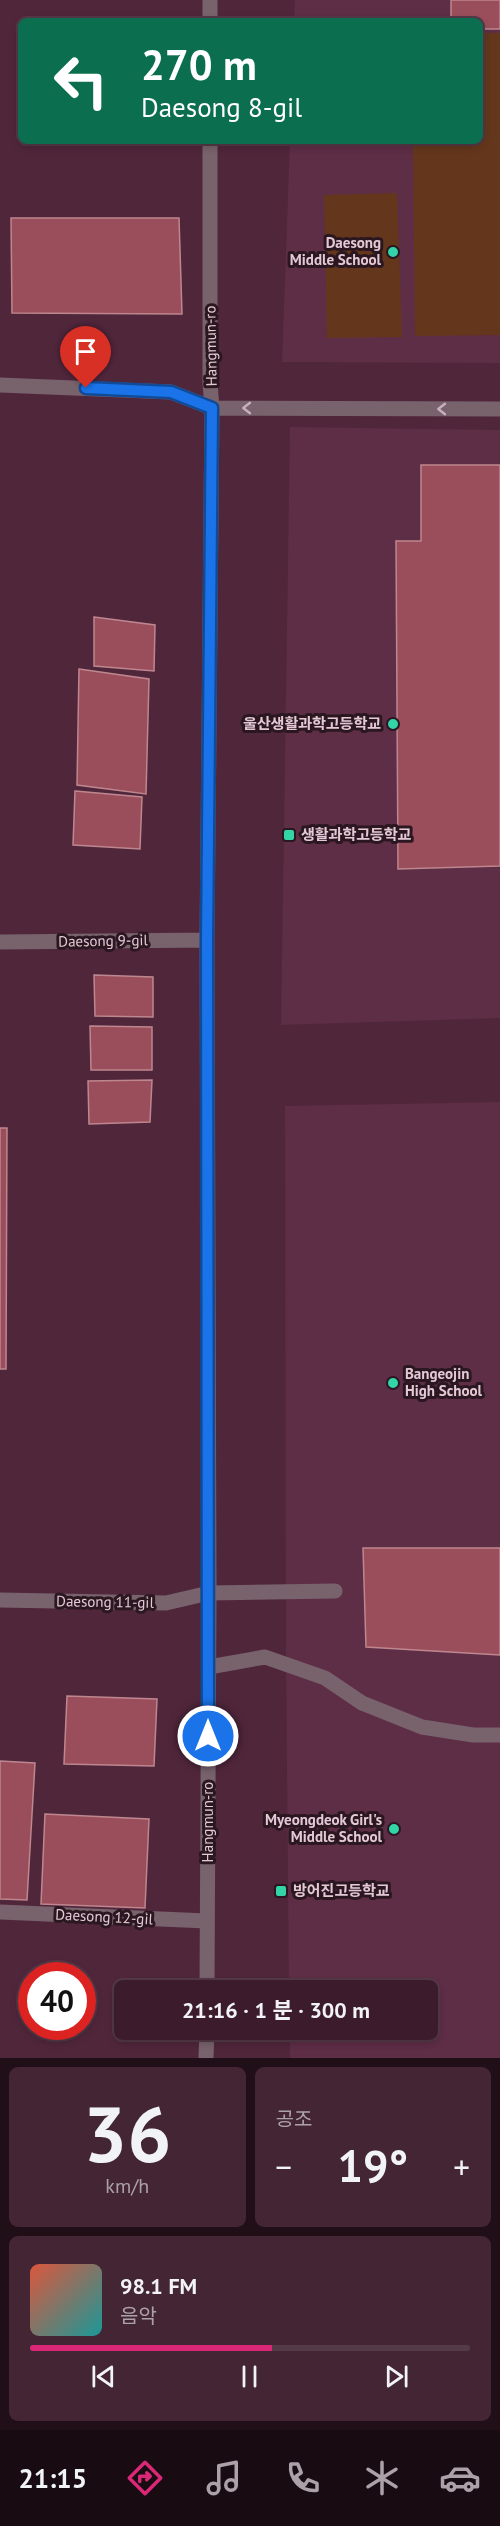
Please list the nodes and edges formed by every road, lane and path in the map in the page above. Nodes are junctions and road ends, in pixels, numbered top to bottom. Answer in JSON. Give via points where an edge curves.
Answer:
{"nodes":[{"id":1,"x":210,"y":0,"type":"edge"},
{"id":2,"x":210,"y":18,"type":"edge"},
{"id":3,"x":210,"y":144,"type":"edge"},
{"id":4,"x":0,"y":385,"type":"edge"},
{"id":5,"x":212,"y":408,"type":"junction"},
{"id":6,"x":500,"y":409,"type":"edge"},
{"id":7,"x":207,"y":940,"type":"junction"},
{"id":8,"x":0,"y":942,"type":"edge"},
{"id":9,"x":335,"y":1592,"type":"dead end"},
{"id":10,"x":209,"y":1593,"type":"junction"},
{"id":11,"x":0,"y":1600,"type":"edge"},
{"id":12,"x":209,"y":1667,"type":"junction"},
{"id":13,"x":500,"y":1734,"type":"edge"},
{"id":14,"x":0,"y":1912,"type":"edge"},
{"id":15,"x":207,"y":1921,"type":"junction"},
{"id":16,"x":207,"y":1980,"type":"edge"},
{"id":17,"x":207,"y":2040,"type":"edge"},
{"id":18,"x":206,"y":2058,"type":"edge"}],
"edges":[{"from":1,"to":2,"type":"street"},
{"from":3,"to":5,"type":"street","name":"Hangmun-ro"},
{"from":4,"to":5,"type":"street","via":[[171,392]]},
{"from":6,"to":5,"type":"street","one_way":true},
{"from":5,"to":7,"type":"street","name":"Hangmun-ro"},
{"from":7,"to":8,"type":"street","name":"Daesong 9-gil"},
{"from":7,"to":10,"type":"street","name":"Hangmun-ro"},
{"from":9,"to":10,"type":"street","name":"Daesong 11-gil"},
{"from":10,"to":11,"type":"street","name":"Daesong 11-gil","via":[[166,1604]]},
{"from":10,"to":12,"type":"street","name":"Hangmun-ro"},
{"from":12,"to":13,"type":"street","via":[[265,1657],[325,1678],[362,1703],[422,1728],[473,1735]]},
{"from":12,"to":15,"type":"street","name":"Hangmun-ro"},
{"from":14,"to":15,"type":"street","name":"Daesong 12-gil"},
{"from":15,"to":16,"type":"street","name":"Hangmun-ro"},
{"from":17,"to":18,"type":"street"}]}
